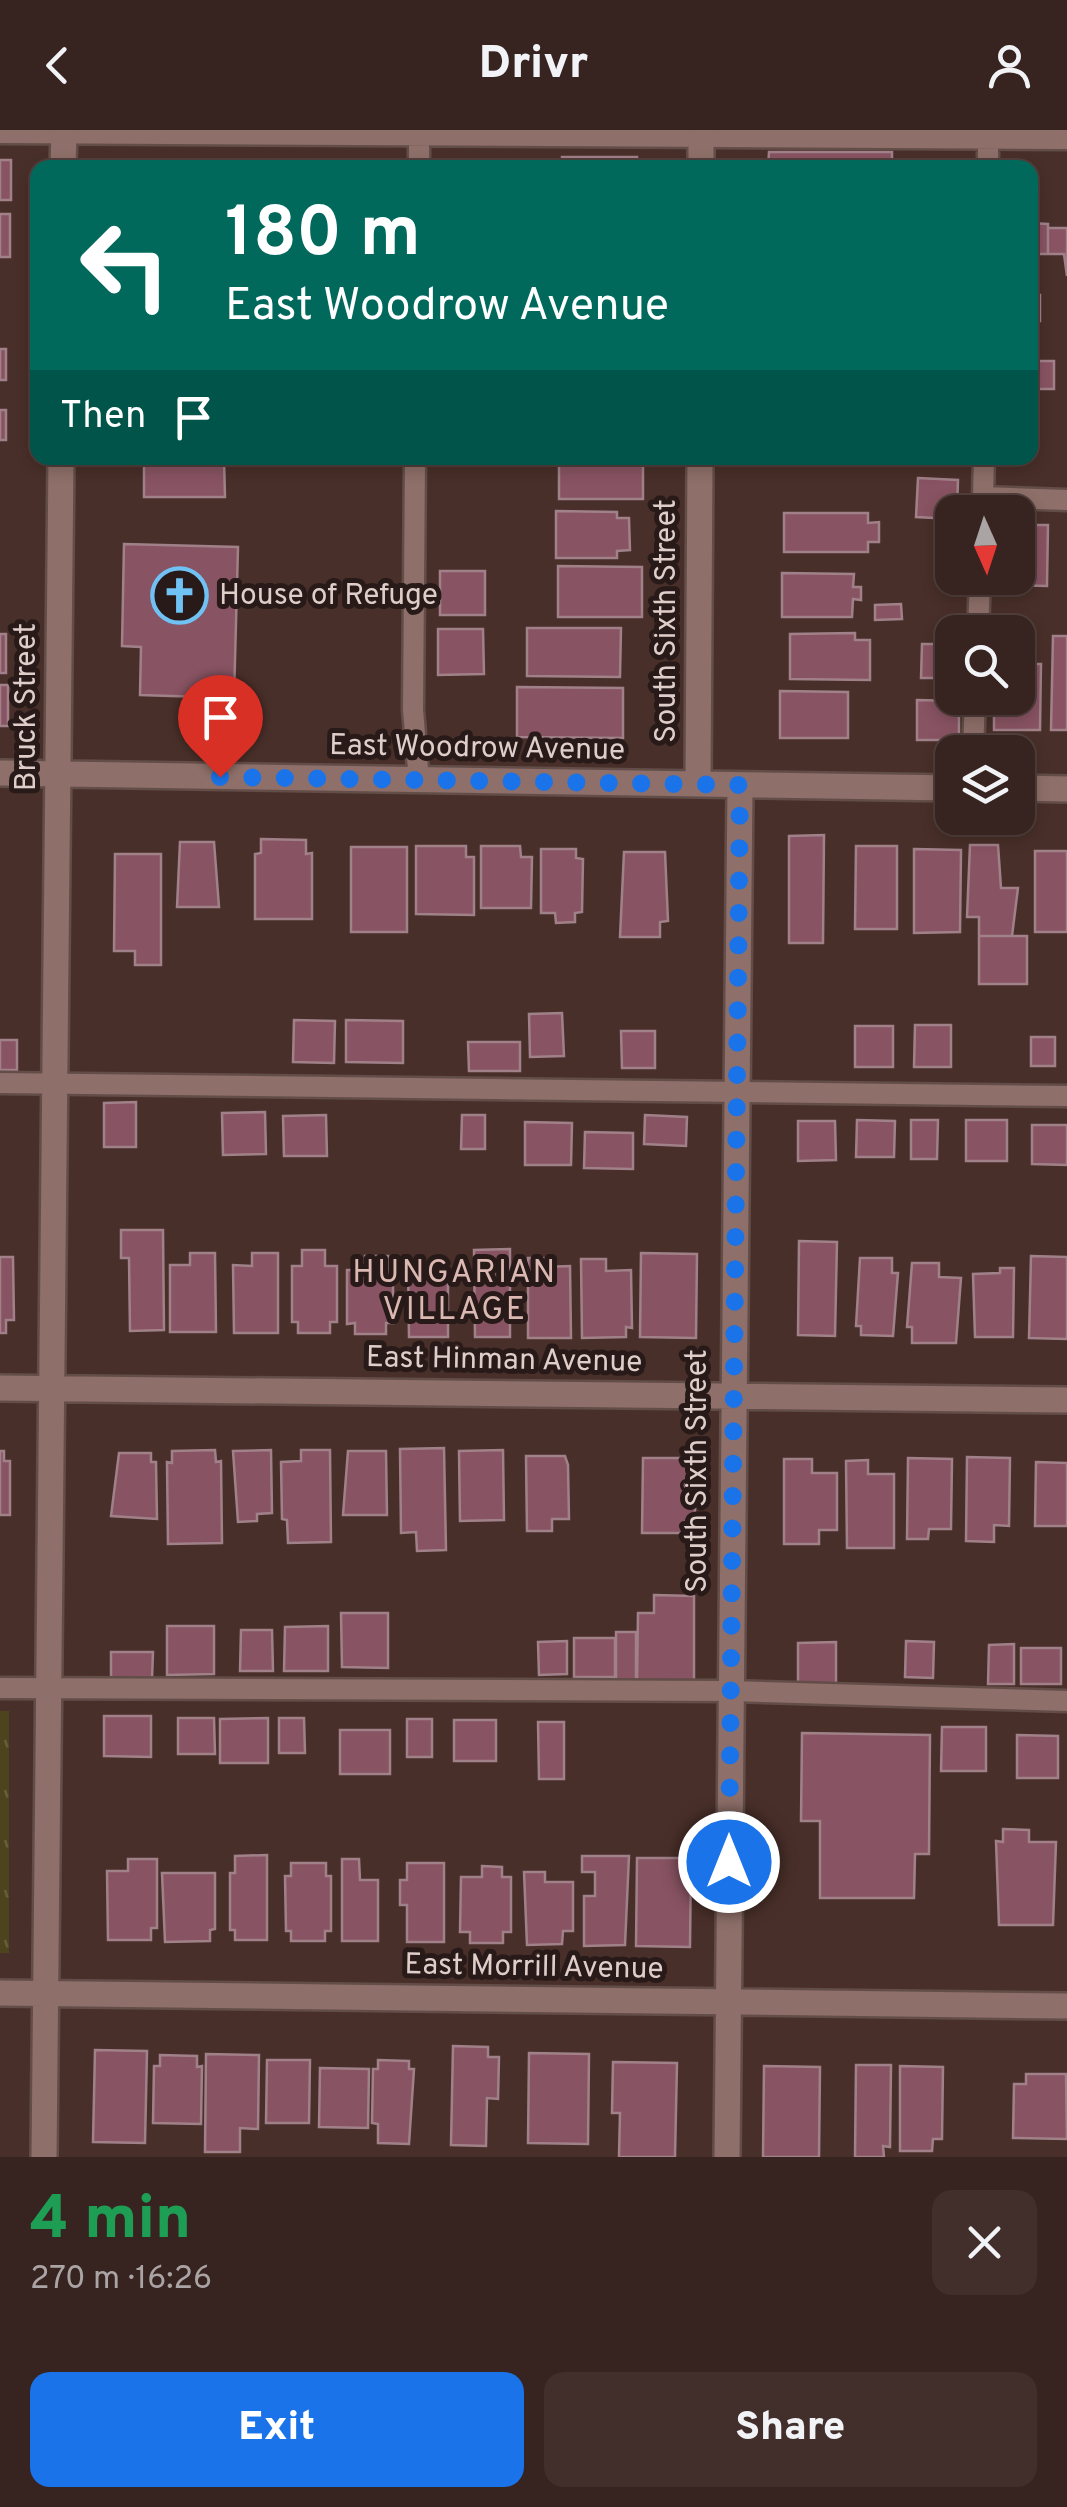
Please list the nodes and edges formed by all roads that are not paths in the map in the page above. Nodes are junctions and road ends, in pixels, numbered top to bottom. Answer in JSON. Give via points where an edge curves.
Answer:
{"nodes":[{"id":1,"x":64,"y":131,"type":"edge"},
{"id":2,"x":701,"y":132,"type":"edge"},
{"id":3,"x":0,"y":133,"type":"edge"},
{"id":4,"x":419,"y":135,"type":"junction"},
{"id":5,"x":1067,"y":139,"type":"edge"},
{"id":6,"x":988,"y":140,"type":"junction"},
{"id":7,"x":63,"y":160,"type":"edge"},
{"id":8,"x":419,"y":160,"type":"edge"},
{"id":9,"x":701,"y":160,"type":"edge"},
{"id":10,"x":988,"y":160,"type":"edge"},
{"id":11,"x":61,"y":465,"type":"edge"},
{"id":12,"x":416,"y":465,"type":"edge"},
{"id":13,"x":700,"y":465,"type":"edge"},
{"id":14,"x":984,"y":465,"type":"edge"},
{"id":15,"x":983,"y":495,"type":"edge"},
{"id":16,"x":1067,"y":500,"type":"edge"},
{"id":17,"x":1035,"y":502,"type":"edge"},
{"id":18,"x":0,"y":773,"type":"edge"},
{"id":19,"x":59,"y":774,"type":"junction"},
{"id":20,"x":419,"y":780,"type":"junction"},
{"id":21,"x":698,"y":784,"type":"junction"},
{"id":22,"x":740,"y":785,"type":"junction"},
{"id":23,"x":935,"y":788,"type":"edge"},
{"id":24,"x":1035,"y":788,"type":"edge"},
{"id":25,"x":1067,"y":789,"type":"edge"},
{"id":26,"x":0,"y":1084,"type":"edge"},
{"id":27,"x":56,"y":1084,"type":"junction"},
{"id":28,"x":736,"y":1088,"type":"junction"},
{"id":29,"x":1067,"y":1096,"type":"edge"},
{"id":30,"x":0,"y":1388,"type":"edge"},
{"id":31,"x":54,"y":1389,"type":"junction"},
{"id":32,"x":731,"y":1396,"type":"junction"},
{"id":33,"x":1067,"y":1400,"type":"edge"},
{"id":34,"x":0,"y":1688,"type":"edge"},
{"id":35,"x":52,"y":1689,"type":"junction"},
{"id":36,"x":729,"y":1691,"type":"junction"},
{"id":37,"x":1067,"y":1701,"type":"edge"},
{"id":38,"x":0,"y":1993,"type":"edge"},
{"id":39,"x":46,"y":1993,"type":"junction"},
{"id":40,"x":728,"y":2003,"type":"junction"},
{"id":41,"x":1067,"y":2006,"type":"edge"},
{"id":42,"x":44,"y":2157,"type":"edge"},
{"id":43,"x":727,"y":2157,"type":"edge"}],
"edges":[{"from":1,"to":3,"type":"lane"},
{"from":1,"to":4,"type":"lane"},
{"from":1,"to":7,"type":"street"},
{"from":2,"to":4,"type":"lane"},
{"from":2,"to":6,"type":"lane"},
{"from":2,"to":9,"type":"street"},
{"from":4,"to":8,"type":"lane"},
{"from":5,"to":6,"type":"lane"},
{"from":6,"to":10,"type":"lane"},
{"from":11,"to":19,"type":"street","name":"Bruck Street"},
{"from":12,"to":20,"type":"lane","via":[[413,710]]},
{"from":13,"to":21,"type":"street","name":"South Sixth Street"},
{"from":14,"to":15,"type":"lane"},
{"from":16,"to":17,"type":"lane"},
{"from":18,"to":19,"type":"street","name":"East Woodrow Avenue"},
{"from":19,"to":20,"type":"street","name":"East Woodrow Avenue"},
{"from":19,"to":27,"type":"street","name":"Bruck Street"},
{"from":20,"to":21,"type":"street","name":"East Woodrow Avenue"},
{"from":21,"to":22,"type":"street","name":"East Woodrow Avenue"},
{"from":22,"to":23,"type":"street","name":"East Woodrow Avenue"},
{"from":22,"to":28,"type":"street","name":"South Sixth Street"},
{"from":24,"to":25,"type":"street"},
{"from":26,"to":27,"type":"lane"},
{"from":27,"to":28,"type":"lane"},
{"from":27,"to":31,"type":"street","name":"Bruck Street"},
{"from":28,"to":29,"type":"lane"},
{"from":28,"to":32,"type":"street","name":"South Sixth Street"},
{"from":30,"to":31,"type":"street","name":"East Hinman Avenue"},
{"from":31,"to":32,"type":"street","name":"East Hinman Avenue"},
{"from":31,"to":35,"type":"street","name":"Bruck Street"},
{"from":32,"to":33,"type":"street","name":"East Hinman Avenue"},
{"from":32,"to":36,"type":"street","name":"South Sixth Street"},
{"from":34,"to":35,"type":"lane"},
{"from":35,"to":36,"type":"lane"},
{"from":35,"to":39,"type":"street","name":"Bruck Street"},
{"from":36,"to":37,"type":"lane"},
{"from":36,"to":40,"type":"street","name":"South Sixth Street"},
{"from":38,"to":39,"type":"street","name":"East Morrill Avenue"},
{"from":39,"to":40,"type":"street","name":"East Morrill Avenue"},
{"from":39,"to":42,"type":"street","name":"Bruck Street"},
{"from":40,"to":41,"type":"street","name":"East Morrill Avenue"},
{"from":40,"to":43,"type":"street","name":"South Sixth Street"}]}
